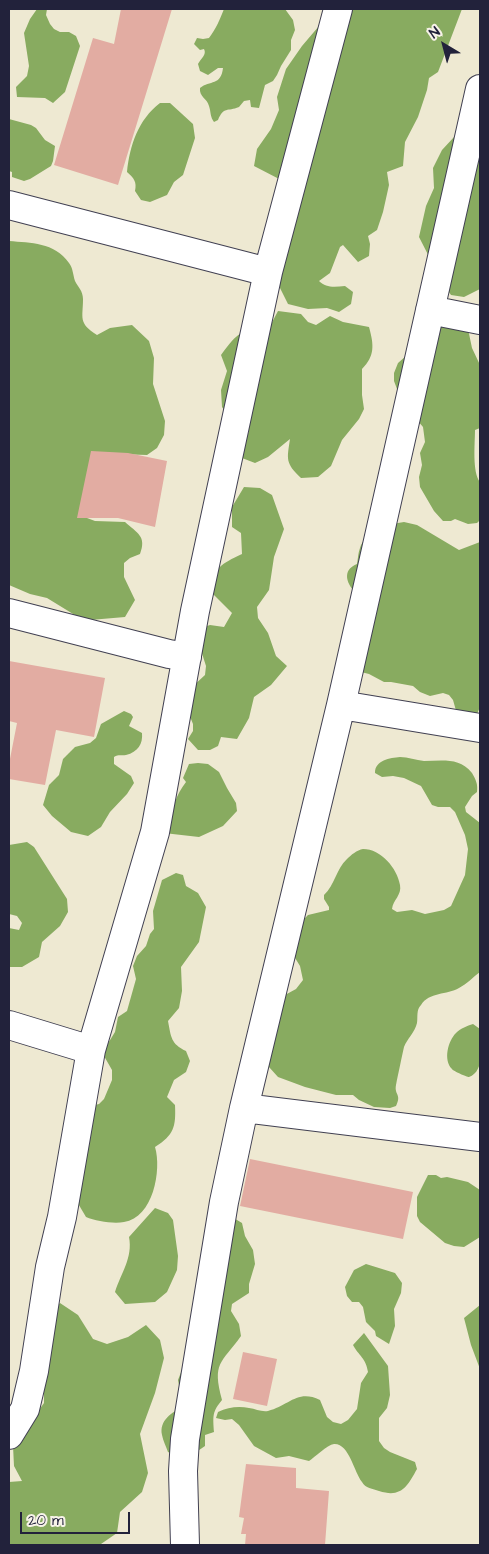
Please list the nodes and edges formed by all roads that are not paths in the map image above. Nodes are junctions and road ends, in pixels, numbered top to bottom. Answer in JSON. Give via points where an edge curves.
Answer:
{"nodes":[{"id":1,"x":338,"y":9,"type":"edge"},
{"id":2,"x":480,"y":89,"type":"edge"},
{"id":3,"x":9,"y":205,"type":"edge"},
{"id":4,"x":268,"y":272,"type":"junction"},
{"id":5,"x":430,"y":310,"type":"junction"},
{"id":6,"x":480,"y":320,"type":"edge"},
{"id":7,"x":9,"y":613,"type":"edge"},
{"id":8,"x":187,"y":657,"type":"junction"},
{"id":9,"x":341,"y":705,"type":"junction"},
{"id":10,"x":480,"y":728,"type":"edge"},
{"id":11,"x":9,"y":1025,"type":"edge"},
{"id":12,"x":91,"y":1050,"type":"junction"},
{"id":13,"x":244,"y":1108,"type":"junction"},
{"id":14,"x":480,"y":1137,"type":"edge"},
{"id":15,"x":9,"y":1435,"type":"edge"},
{"id":16,"x":185,"y":1545,"type":"edge"}],
"edges":[{"from":1,"to":4,"type":"street"},
{"from":2,"to":5,"type":"street"},
{"from":3,"to":4,"type":"street"},
{"from":4,"to":8,"type":"street"},
{"from":5,"to":6,"type":"street"},
{"from":5,"to":9,"type":"street"},
{"from":7,"to":8,"type":"street"},
{"from":8,"to":12,"type":"street","via":[[155,832]]},
{"from":9,"to":10,"type":"street"},
{"from":9,"to":13,"type":"street"},
{"from":11,"to":12,"type":"street"},
{"from":12,"to":15,"type":"street","via":[[34,1371],[25,1409]]},
{"from":13,"to":14,"type":"street"},
{"from":13,"to":16,"type":"street","via":[[224,1202],[185,1439]]}]}
